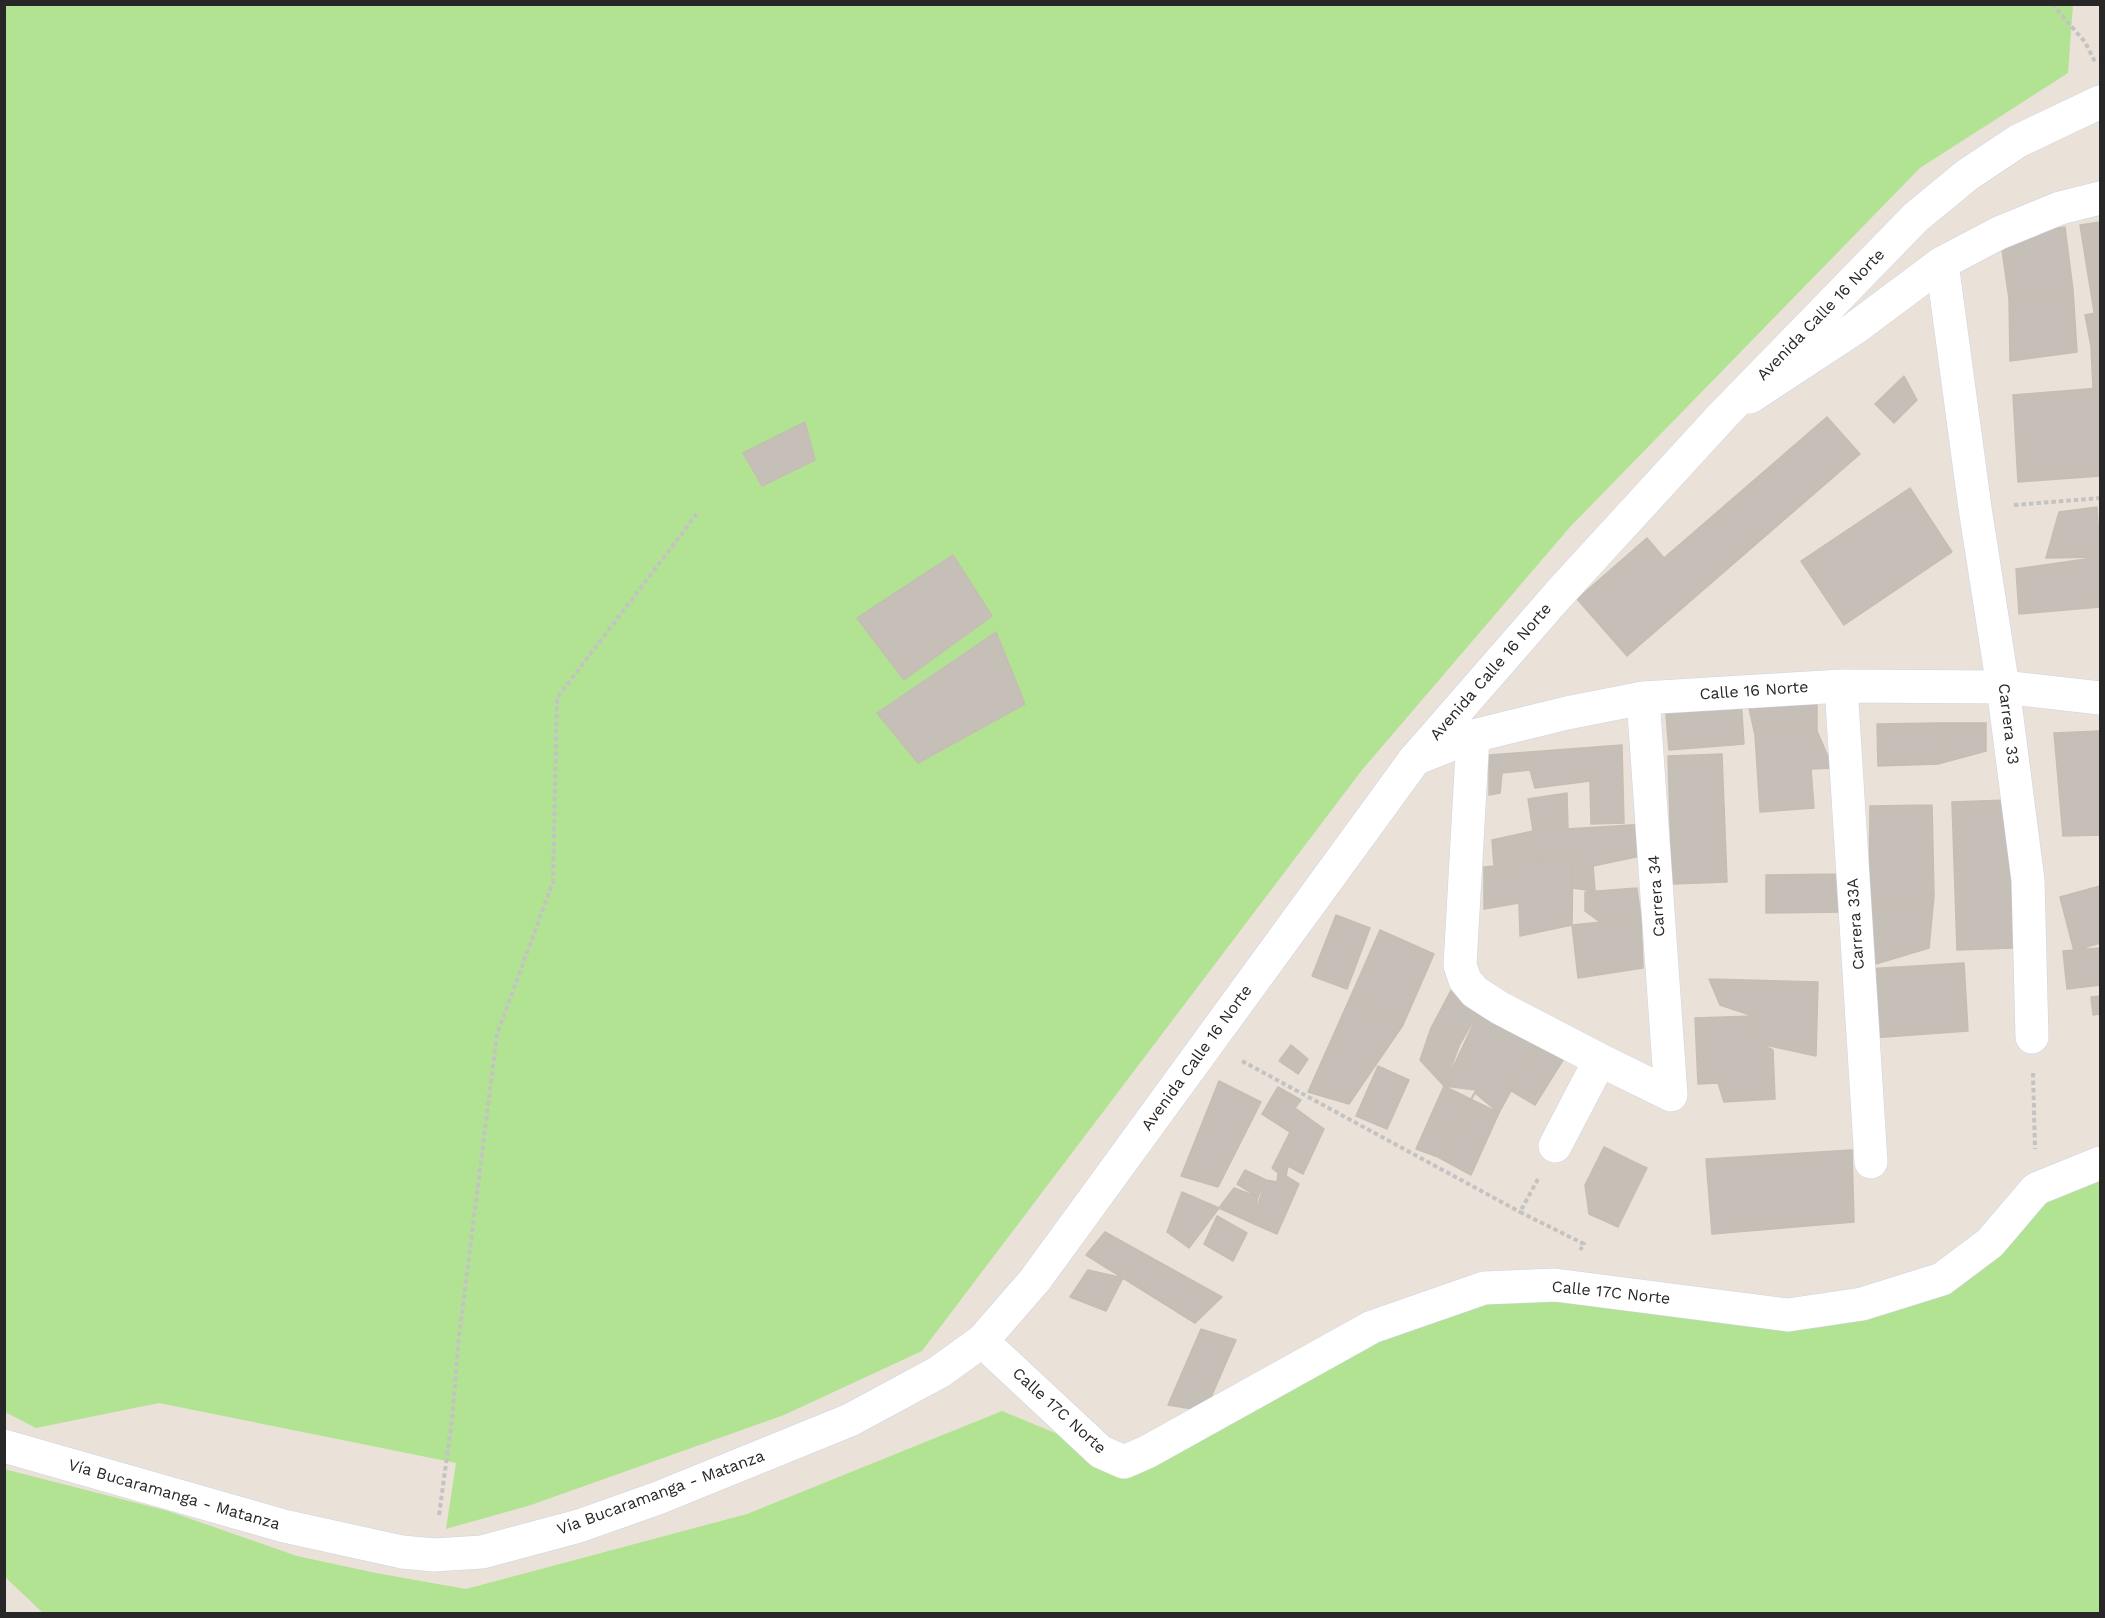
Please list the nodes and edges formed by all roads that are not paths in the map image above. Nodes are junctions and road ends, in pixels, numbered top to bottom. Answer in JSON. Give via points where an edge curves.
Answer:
{"nodes":[{"id":1,"x":2100,"y":102,"type":"edge"},
{"id":2,"x":2100,"y":198,"type":"edge"},
{"id":3,"x":1942,"y":263,"type":"junction"},
{"id":4,"x":1723,"y":415,"type":"junction"},
{"id":5,"x":1841,"y":686,"type":"junction"},
{"id":6,"x":2003,"y":687,"type":"junction"},
{"id":7,"x":1643,"y":698,"type":"junction"},
{"id":8,"x":2100,"y":698,"type":"edge"},
{"id":9,"x":1473,"y":736,"type":"junction"},
{"id":10,"x":1415,"y":759,"type":"junction"},
{"id":11,"x":2032,"y":1037,"type":"road end"},
{"id":12,"x":1600,"y":1060,"type":"junction"},
{"id":13,"x":1555,"y":1146,"type":"road end"},
{"id":14,"x":1871,"y":1162,"type":"dead end"},
{"id":15,"x":2100,"y":1163,"type":"edge"},
{"id":16,"x":982,"y":1341,"type":"junction"},
{"id":17,"x":4,"y":1446,"type":"edge"}],
"edges":[{"from":1,"to":4,"type":"street","name":"Avenida Calle 16 Norte","via":[[2018,141],[1967,175],[1916,217]]},
{"from":2,"to":3,"type":"street","via":[[2060,208],[1999,233]]},
{"from":3,"to":4,"type":"street","via":[[1855,328]]},
{"from":3,"to":6,"type":"street","name":"Carrera 33"},
{"from":4,"to":10,"type":"street","name":"Avenida Calle 16 Norte"},
{"from":5,"to":6,"type":"street","name":"Calle 16 Norte"},
{"from":5,"to":7,"type":"street","name":"Calle 16 Norte"},
{"from":5,"to":14,"type":"street","name":"Carrera 33A"},
{"from":6,"to":8,"type":"street","name":"Calle 16 Norte"},
{"from":6,"to":11,"type":"street","name":"Carrera 33","via":[[2028,880]]},
{"from":7,"to":9,"type":"street","name":"Calle 16 Norte"},
{"from":7,"to":12,"type":"street","name":"Carrera 34","via":[[1671,1095]]},
{"from":9,"to":10,"type":"street","name":"Calle 16 Norte"},
{"from":9,"to":12,"type":"street","via":[[1460,965],[1465,980],[1475,992],[1500,1008]]},
{"from":10,"to":16,"type":"street","name":"Avenida Calle 16 Norte","via":[[1035,1280]]},
{"from":12,"to":13,"type":"street"},
{"from":15,"to":16,"type":"street","name":"Calle 17C Norte","via":[[2036,1189],[1990,1243],[1942,1279],[1863,1304],[1788,1315],[1555,1286],[1484,1288],[1372,1327],[1124,1462],[1101,1452]]},
{"from":16,"to":17,"type":"street","name":"Vía Bucaramanga - Matanza","via":[[939,1372],[850,1420],[658,1498],[579,1526],[482,1552],[402,1552],[284,1526]]}]}
